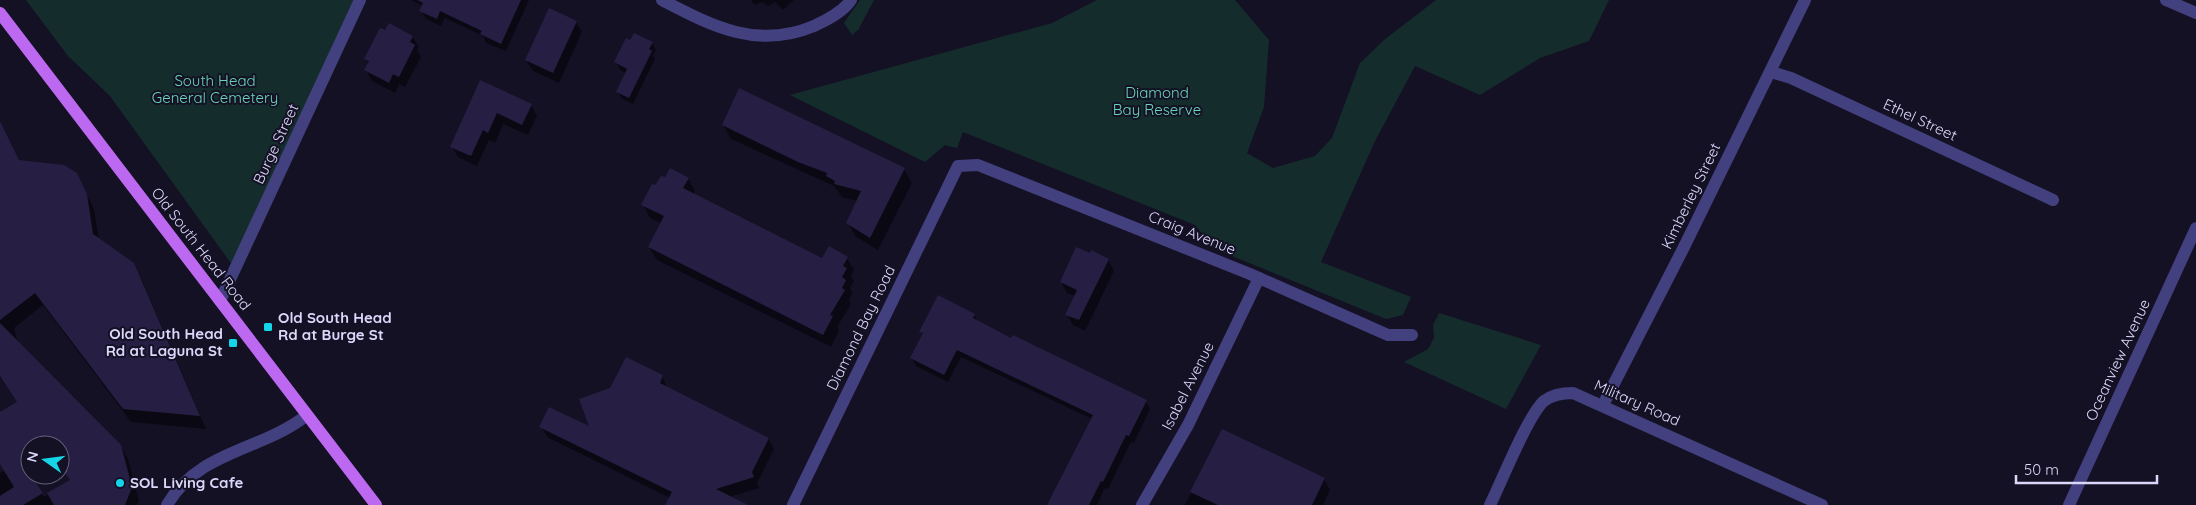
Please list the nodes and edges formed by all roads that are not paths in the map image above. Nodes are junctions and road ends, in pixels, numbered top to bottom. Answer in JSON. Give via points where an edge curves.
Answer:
{"nodes":[{"id":1,"x":360,"y":0,"type":"edge"},
{"id":2,"x":662,"y":0,"type":"edge"},
{"id":3,"x":852,"y":0,"type":"edge"},
{"id":4,"x":1805,"y":0,"type":"edge"},
{"id":5,"x":2166,"y":0,"type":"edge"},
{"id":6,"x":0,"y":13,"type":"edge"},
{"id":7,"x":2196,"y":13,"type":"edge"},
{"id":8,"x":1771,"y":72,"type":"junction"},
{"id":9,"x":958,"y":166,"type":"joint"},
{"id":10,"x":2054,"y":200,"type":"dead end"},
{"id":11,"x":2196,"y":228,"type":"edge"},
{"id":12,"x":1260,"y":278,"type":"junction"},
{"id":13,"x":220,"y":301,"type":"junction"},
{"id":14,"x":1412,"y":335,"type":"dead end"},
{"id":15,"x":1603,"y":405,"type":"junction"},
{"id":16,"x":307,"y":415,"type":"junction"},
{"id":17,"x":167,"y":505,"type":"edge"},
{"id":18,"x":376,"y":505,"type":"edge"},
{"id":19,"x":793,"y":505,"type":"edge"},
{"id":20,"x":1142,"y":505,"type":"edge"},
{"id":21,"x":1490,"y":505,"type":"edge"},
{"id":22,"x":1822,"y":505,"type":"edge"},
{"id":23,"x":2069,"y":505,"type":"edge"}],
"edges":[{"from":1,"to":13,"type":"street","name":"Burge Street"},
{"from":2,"to":3,"type":"street","via":[[722,29],[747,35],[774,36],[800,31],[824,21]]},
{"from":4,"to":8,"type":"street","name":"Kimberley Street"},
{"from":5,"to":7,"type":"street"},
{"from":6,"to":13,"type":"main road","name":"Old South Head Road"},
{"from":8,"to":10,"type":"street","name":"Ethel Street","via":[[1800,82]]},
{"from":8,"to":15,"type":"street","name":"Kimberley Street"},
{"from":9,"to":12,"type":"street","name":"Craig Avenue","via":[[978,165]]},
{"from":9,"to":19,"type":"street","name":"Diamond Bay Road"},
{"from":11,"to":23,"type":"street","name":"Oceanview Avenue"},
{"from":12,"to":14,"type":"street","name":"Craig Avenue","via":[[1388,335]]},
{"from":12,"to":20,"type":"street","name":"Isabel Avenue","via":[[1188,425]]},
{"from":13,"to":16,"type":"main road","name":"Old South Head Road"},
{"from":15,"to":21,"type":"street","name":"Military Road","via":[[1573,393],[1557,394],[1544,401],[1529,423]]},
{"from":15,"to":22,"type":"street","name":"Military Road"},
{"from":16,"to":17,"type":"street","via":[[278,434],[206,465],[174,493]]},
{"from":16,"to":18,"type":"main road","name":"Old South Head Road"}]}
